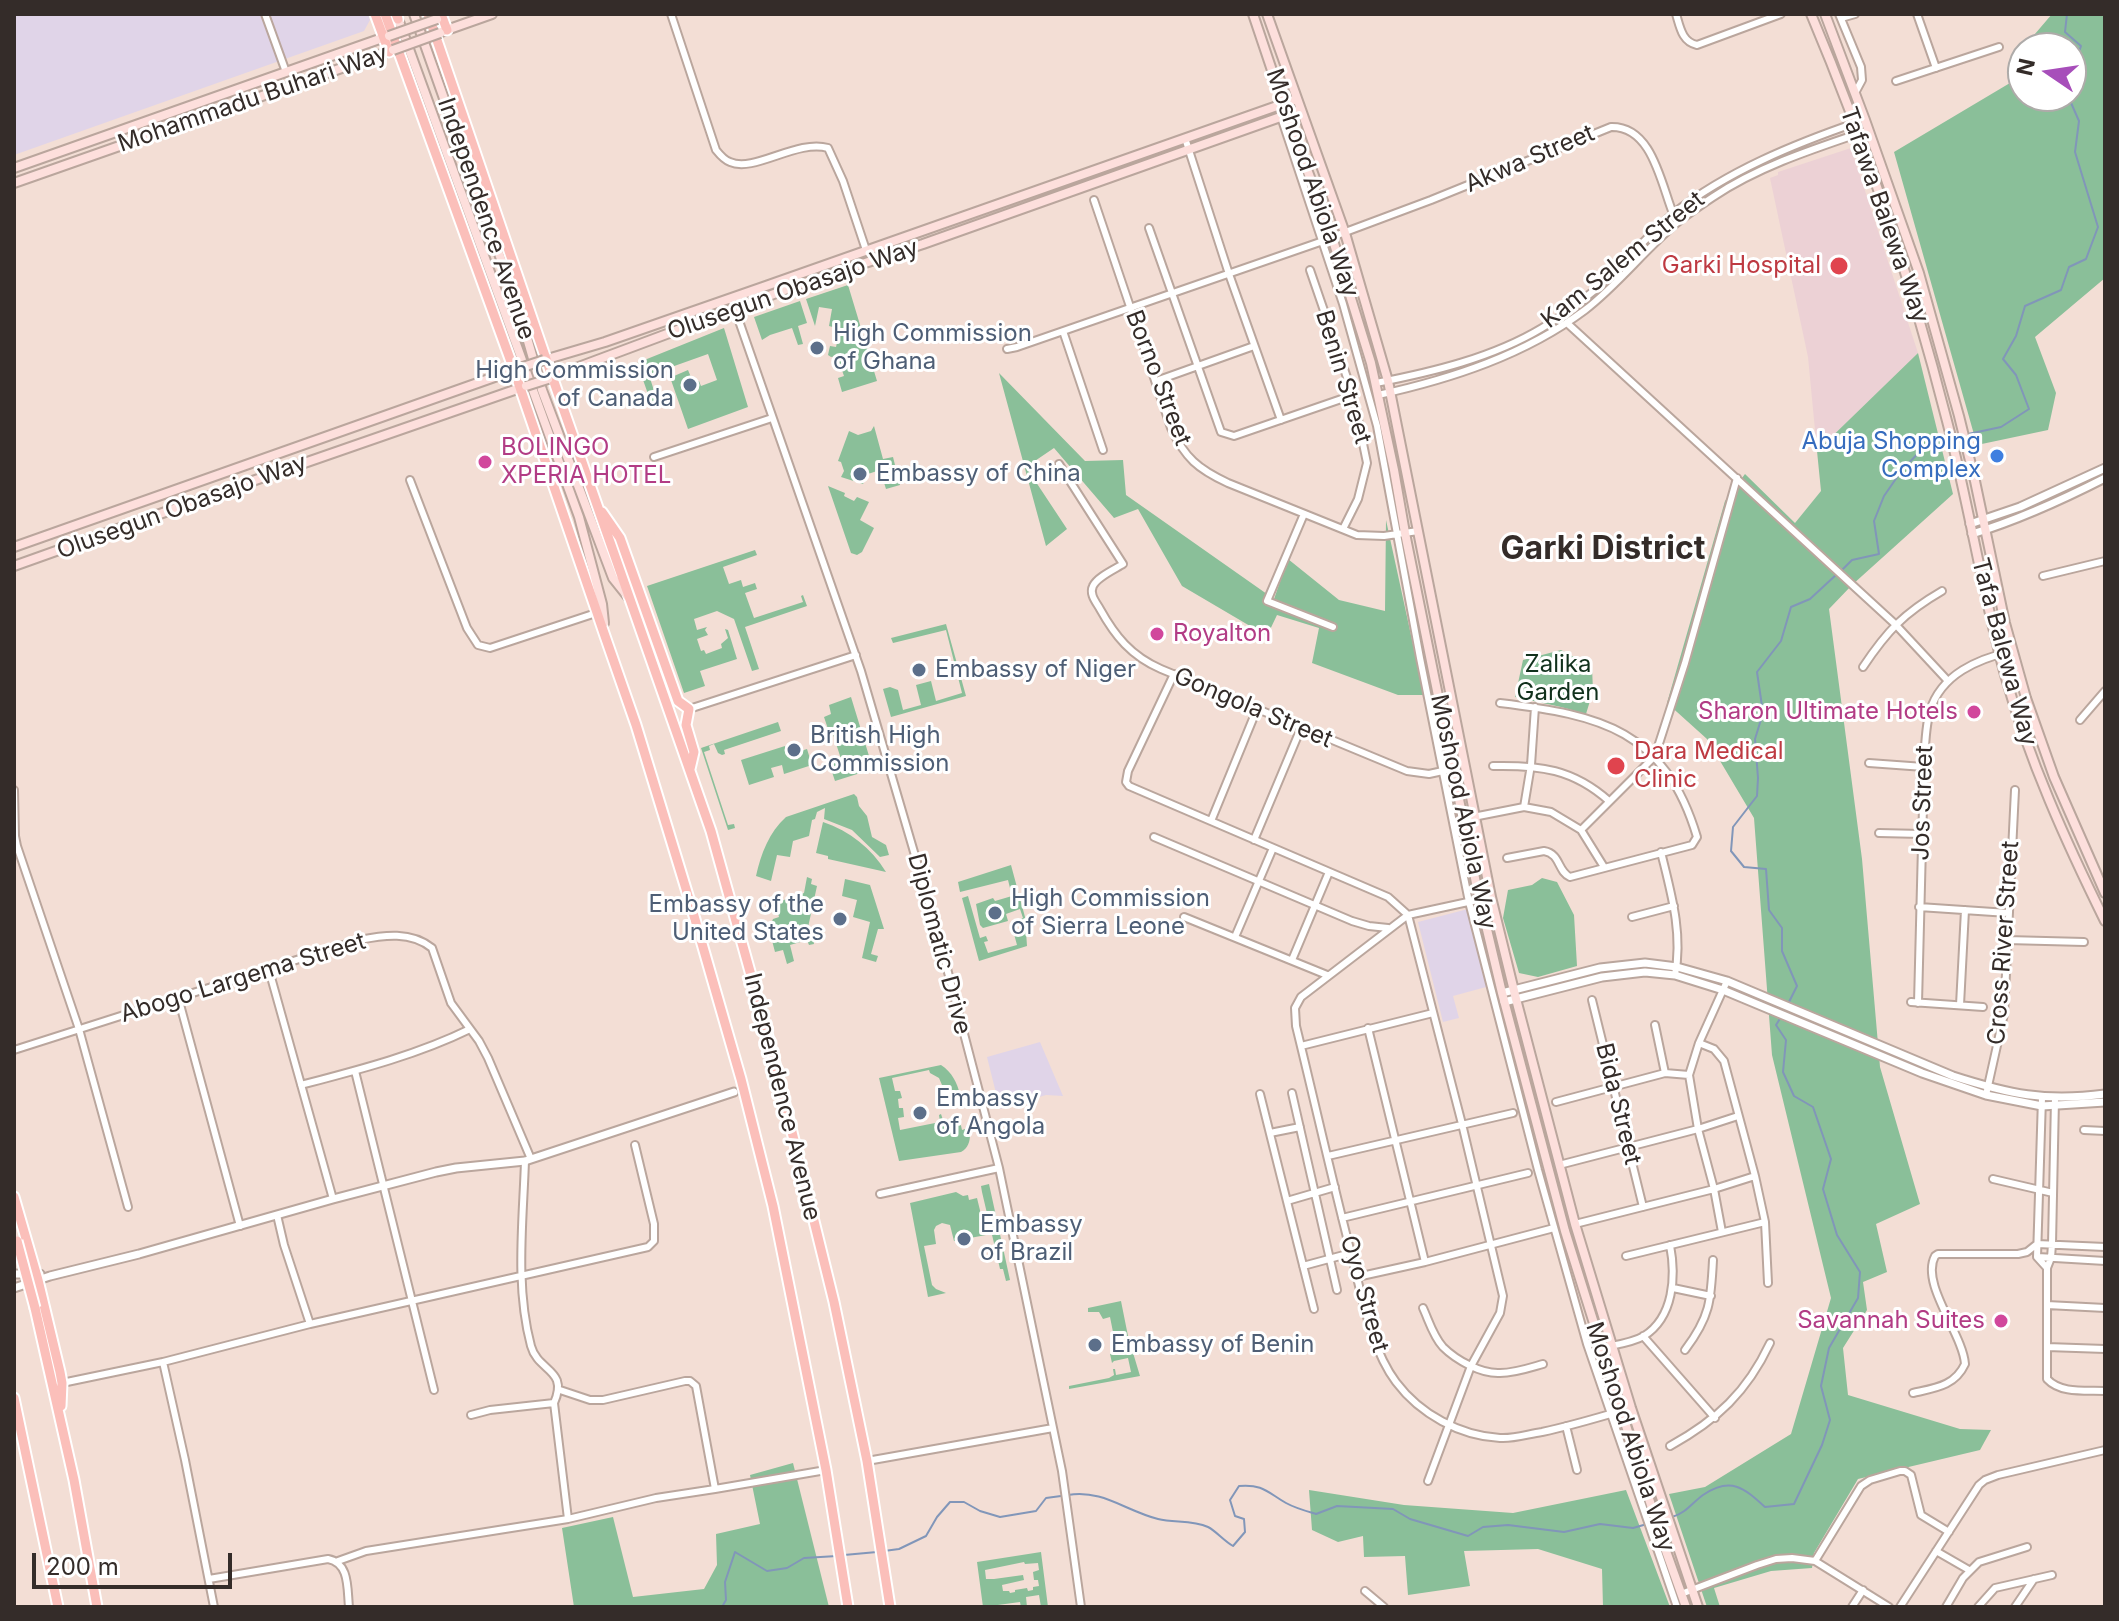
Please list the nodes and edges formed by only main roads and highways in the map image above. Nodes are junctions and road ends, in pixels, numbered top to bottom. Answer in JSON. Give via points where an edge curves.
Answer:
{"nodes":[{"id":1,"x":375,"y":14,"type":"edge"},
{"id":2,"x":414,"y":14,"type":"edge"},
{"id":3,"x":492,"y":14,"type":"edge"},
{"id":4,"x":1253,"y":14,"type":"edge"},
{"id":5,"x":1267,"y":14,"type":"edge"},
{"id":6,"x":1811,"y":14,"type":"edge"},
{"id":7,"x":1825,"y":14,"type":"edge"},
{"id":8,"x":440,"y":15,"type":"edge"},
{"id":9,"x":393,"y":16,"type":"edge"},
{"id":10,"x":444,"y":31,"type":"junction"},
{"id":11,"x":386,"y":37,"type":"junction"},
{"id":12,"x":391,"y":51,"type":"junction"},
{"id":13,"x":1297,"y":99,"type":"junction"},
{"id":14,"x":1283,"y":103,"type":"junction"},
{"id":15,"x":1300,"y":110,"type":"junction"},
{"id":16,"x":165,"y":115,"type":"junction"},
{"id":17,"x":1284,"y":116,"type":"junction"},
{"id":18,"x":169,"y":128,"type":"junction"},
{"id":19,"x":14,"y":168,"type":"edge"},
{"id":20,"x":14,"y":183,"type":"edge"},
{"id":21,"x":821,"y":266,"type":"junction"},
{"id":22,"x":824,"y":277,"type":"junction"},
{"id":23,"x":605,"y":342,"type":"junction"},
{"id":24,"x":610,"y":355,"type":"junction"},
{"id":25,"x":545,"y":359,"type":"junction"},
{"id":26,"x":517,"y":369,"type":"junction"},
{"id":27,"x":551,"y":378,"type":"junction"},
{"id":28,"x":523,"y":388,"type":"junction"},
{"id":29,"x":1959,"y":416,"type":"joint"},
{"id":30,"x":1947,"y":420,"type":"joint"},
{"id":31,"x":597,"y":506,"type":"junction"},
{"id":32,"x":14,"y":547,"type":"edge"},
{"id":33,"x":14,"y":566,"type":"edge"},
{"id":34,"x":630,"y":599,"type":"junction"},
{"id":35,"x":605,"y":636,"type":"junction"},
{"id":36,"x":690,"y":769,"type":"junction"},
{"id":37,"x":2105,"y":893,"type":"edge"},
{"id":38,"x":2102,"y":909,"type":"edge"},
{"id":39,"x":2105,"y":921,"type":"edge"},
{"id":40,"x":14,"y":1197,"type":"edge"},
{"id":41,"x":16,"y":1236,"type":"edge"},
{"id":42,"x":14,"y":1398,"type":"edge"},
{"id":43,"x":60,"y":1417,"type":"junction"},
{"id":44,"x":14,"y":1428,"type":"edge"},
{"id":45,"x":30,"y":1468,"type":"junction"},
{"id":46,"x":58,"y":1607,"type":"edge"},
{"id":47,"x":97,"y":1607,"type":"edge"},
{"id":48,"x":848,"y":1607,"type":"edge"},
{"id":49,"x":890,"y":1607,"type":"edge"},
{"id":50,"x":1686,"y":1607,"type":"edge"},
{"id":51,"x":1698,"y":1607,"type":"edge"}],
"edges":[{"from":1,"to":11,"type":"main road"},
{"from":2,"to":34,"type":"main road","name":"Independence Avenue","via":[[547,404],[613,578]]},
{"from":3,"to":10,"type":"main road","name":"Mohammadu Buhari Way"},
{"from":4,"to":14,"type":"main road","name":"Moshood Abiola Way"},
{"from":5,"to":13,"type":"main road","name":"Moshood Abiola Way"},
{"from":6,"to":30,"type":"main road","name":"Tafawa Balewa Way","via":[[1900,259]]},
{"from":7,"to":29,"type":"main road","name":"Tafawa Balewa Way","via":[[1919,273]]},
{"from":8,"to":10,"type":"main road"},
{"from":8,"to":11,"type":"main road","name":"Mohammadu Buhari Way","bridge":true},
{"from":8,"to":25,"type":"main road","name":"Independence Avenue"},
{"from":9,"to":26,"type":"main road","name":"Independence Avenue"},
{"from":9,"to":35,"type":"main road","name":"Independence Avenue","via":[[579,517]]},
{"from":10,"to":12,"type":"main road","name":"Mohammadu Buhari Way","bridge":true},
{"from":11,"to":12,"type":"main road"},
{"from":11,"to":16,"type":"main road","name":"Mohammadu Buhari Way"},
{"from":12,"to":18,"type":"main road","name":"Mohammadu Buhari Way"},
{"from":13,"to":14,"type":"main road","name":"Olusegun Obasajo Way"},
{"from":13,"to":15,"type":"main road","name":"Moshood Abiola Way"},
{"from":14,"to":17,"type":"main road","name":"Moshood Abiola Way"},
{"from":14,"to":21,"type":"main road","name":"Olusegun Obasajo Way"},
{"from":15,"to":17,"type":"main road","name":"Olusegun Obasajo Way"},
{"from":15,"to":51,"type":"main road","name":"Moshood Abiola Way","via":[[1345,233],[1388,381],[1491,897],[1559,1165],[1631,1408]]},
{"from":16,"to":18,"type":"main road"},
{"from":16,"to":19,"type":"main road","name":"Mohammadu Buhari Way"},
{"from":17,"to":22,"type":"main road","name":"Olusegun Obasajo Way"},
{"from":17,"to":50,"type":"main road","name":"Moshood Abiola Way","via":[[1356,311],[1376,383],[1484,940],[1601,1348]]},
{"from":18,"to":20,"type":"main road","name":"Mohammadu Buhari Way"},
{"from":21,"to":22,"type":"main road"},
{"from":21,"to":23,"type":"main road","name":"Olusegun Obasajo Way"},
{"from":22,"to":24,"type":"main road","name":"Olusegun Obasajo Way"},
{"from":23,"to":24,"type":"main road"},
{"from":23,"to":25,"type":"main road","name":"Olusegun Obasajo Way"},
{"from":24,"to":27,"type":"main road","name":"Olusegun Obasajo Way"},
{"from":25,"to":26,"type":"main road","name":"Olusegun Obasajo Way","bridge":true},
{"from":25,"to":27,"type":"main road","name":"Independence Avenue"},
{"from":26,"to":28,"type":"main road","name":"Independence Avenue"},
{"from":26,"to":32,"type":"main road","name":"Olusegun Obasajo Way"},
{"from":27,"to":28,"type":"main road","name":"Olusegun Obasajo Way","bridge":true},
{"from":27,"to":31,"type":"main road","name":"Independence Avenue"},
{"from":28,"to":33,"type":"main road","name":"Olusegun Obasajo Way"},
{"from":28,"to":35,"type":"main road","name":"Independence Avenue"},
{"from":29,"to":37,"type":"main road","name":"Tafa Balewa Way","via":[[2026,698]]},
{"from":30,"to":38,"type":"main road","name":"Tafa Balewa Way","via":[[2014,704],[2061,827]]},
{"from":31,"to":34,"type":"main road","name":"Independence Avenue"},
{"from":31,"to":36,"type":"main road","via":[[620,538],[678,701],[689,709],[686,725],[694,752]]},
{"from":34,"to":36,"type":"main road","name":"Independence Avenue"},
{"from":35,"to":48,"type":"main road","name":"Independence Avenue","via":[[690,902],[773,1206]]},
{"from":36,"to":49,"type":"main road","name":"Independence Avenue","via":[[772,1051],[834,1302]]},
{"from":38,"to":39,"type":"main road","name":"Tafa Balewa Way"},
{"from":40,"to":43,"type":"main road","via":[[62,1383]]},
{"from":41,"to":43,"type":"main road","bridge":true},
{"from":42,"to":45,"type":"main road"},
{"from":43,"to":47,"type":"main road"},
{"from":44,"to":45,"type":"main road"},
{"from":45,"to":46,"type":"main road"}]}
